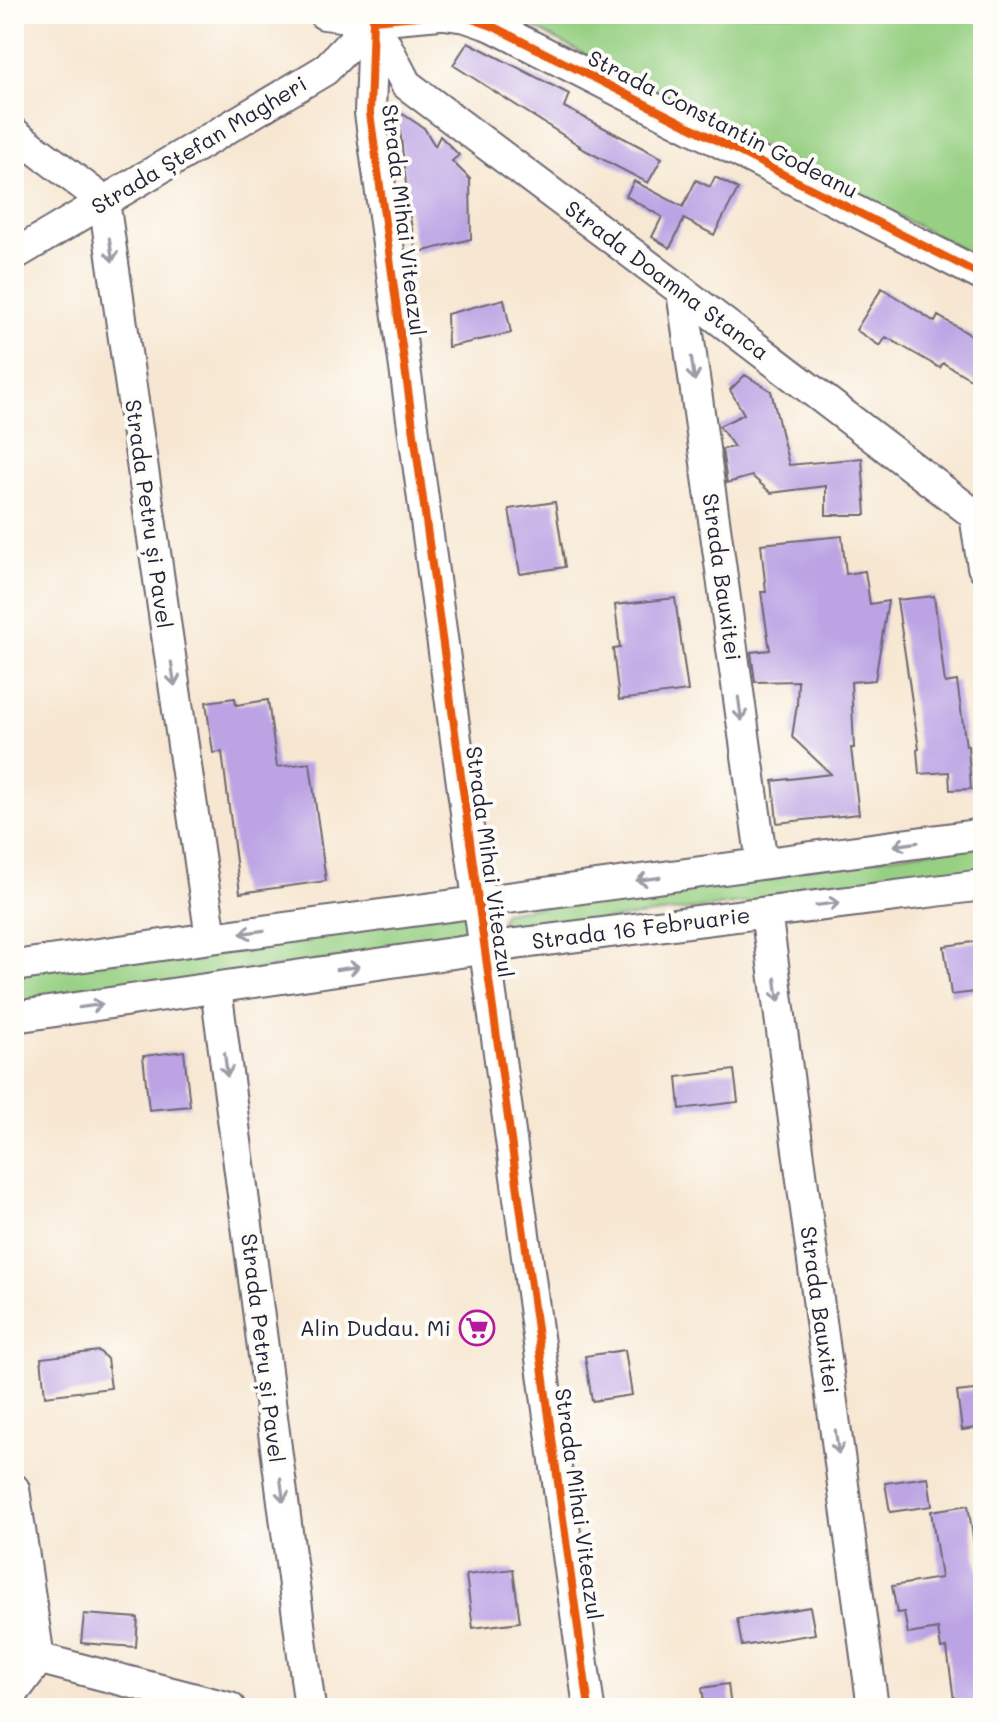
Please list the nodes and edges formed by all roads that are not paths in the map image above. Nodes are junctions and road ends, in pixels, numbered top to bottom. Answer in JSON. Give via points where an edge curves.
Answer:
{"nodes":[{"id":1,"x":324,"y":14,"type":"edge"},
{"id":2,"x":442,"y":14,"type":"edge"},
{"id":3,"x":373,"y":20,"type":"junction"},
{"id":4,"x":14,"y":133,"type":"edge"},
{"id":5,"x":104,"y":201,"type":"junction"},
{"id":6,"x":14,"y":255,"type":"edge"},
{"id":7,"x":983,"y":276,"type":"edge"},
{"id":8,"x":682,"y":291,"type":"junction"},
{"id":9,"x":979,"y":518,"type":"edge"},
{"id":10,"x":983,"y":567,"type":"edge"},
{"id":11,"x":983,"y":834,"type":"edge"},
{"id":12,"x":762,"y":863,"type":"junction"},
{"id":13,"x":983,"y":885,"type":"edge"},
{"id":14,"x":478,"y":902,"type":"junction"},
{"id":15,"x":766,"y":912,"type":"junction"},
{"id":16,"x":211,"y":938,"type":"junction"},
{"id":17,"x":484,"y":948,"type":"junction"},
{"id":18,"x":14,"y":966,"type":"edge"},
{"id":19,"x":216,"y":988,"type":"junction"},
{"id":20,"x":14,"y":1017,"type":"edge"},
{"id":21,"x":14,"y":1489,"type":"edge"},
{"id":22,"x":26,"y":1656,"type":"edge"},
{"id":23,"x":14,"y":1692,"type":"edge"},
{"id":24,"x":230,"y":1708,"type":"edge"},
{"id":25,"x":310,"y":1708,"type":"edge"},
{"id":26,"x":589,"y":1708,"type":"edge"},
{"id":27,"x":873,"y":1708,"type":"edge"}],
"edges":[{"from":1,"to":3,"type":"street","name":"Strada Constantin Godeanu"},
{"from":2,"to":3,"type":"street","name":"Strada Constantin Godeanu"},
{"from":2,"to":7,"type":"street","name":"Strada Constantin Godeanu","via":[[492,26]]},
{"from":3,"to":5,"type":"street","name":"Strada Ștefan Magheri","via":[[325,70]]},
{"from":3,"to":8,"type":"street","name":"Strada Doamna Stanca","via":[[406,84]]},
{"from":3,"to":14,"type":"street","name":"Strada Mihai Viteazul","via":[[370,113]]},
{"from":4,"to":5,"type":"street"},
{"from":5,"to":6,"type":"street","name":"Strada Ștefan Magheri"},
{"from":5,"to":16,"type":"street","name":"Strada Petru și Pavel","one_way":true},
{"from":8,"to":9,"type":"street","name":"Strada Doamna Stanca"},
{"from":8,"to":12,"type":"street","name":"Strada Bauxitei","one_way":true},
{"from":9,"to":10,"type":"street"},
{"from":11,"to":12,"type":"street","name":"Strada 16 Februarie","one_way":true},
{"from":12,"to":14,"type":"street","name":"Strada 16 Februarie","one_way":true},
{"from":15,"to":13,"type":"street","name":"Strada 16 Februarie","one_way":true},
{"from":14,"to":16,"type":"street","name":"Strada 16 Februarie","one_way":true},
{"from":14,"to":17,"type":"street","name":"Strada Mihai Viteazul"},
{"from":15,"to":17,"type":"street","name":"Strada 16 Februarie"},
{"from":15,"to":27,"type":"street","name":"Strada Bauxitei","one_way":true},
{"from":16,"to":18,"type":"street","name":"Strada 16 Februarie"},
{"from":19,"to":17,"type":"street","name":"Strada 16 Februarie","one_way":true},
{"from":17,"to":26,"type":"street","name":"Strada Mihai Viteazul"},
{"from":20,"to":19,"type":"street","name":"Strada 16 Februarie","one_way":true},
{"from":19,"to":25,"type":"street","name":"Strada Petru și Pavel","one_way":true},
{"from":21,"to":22,"type":"street"},
{"from":22,"to":23,"type":"street"},
{"from":22,"to":24,"type":"street"}]}
